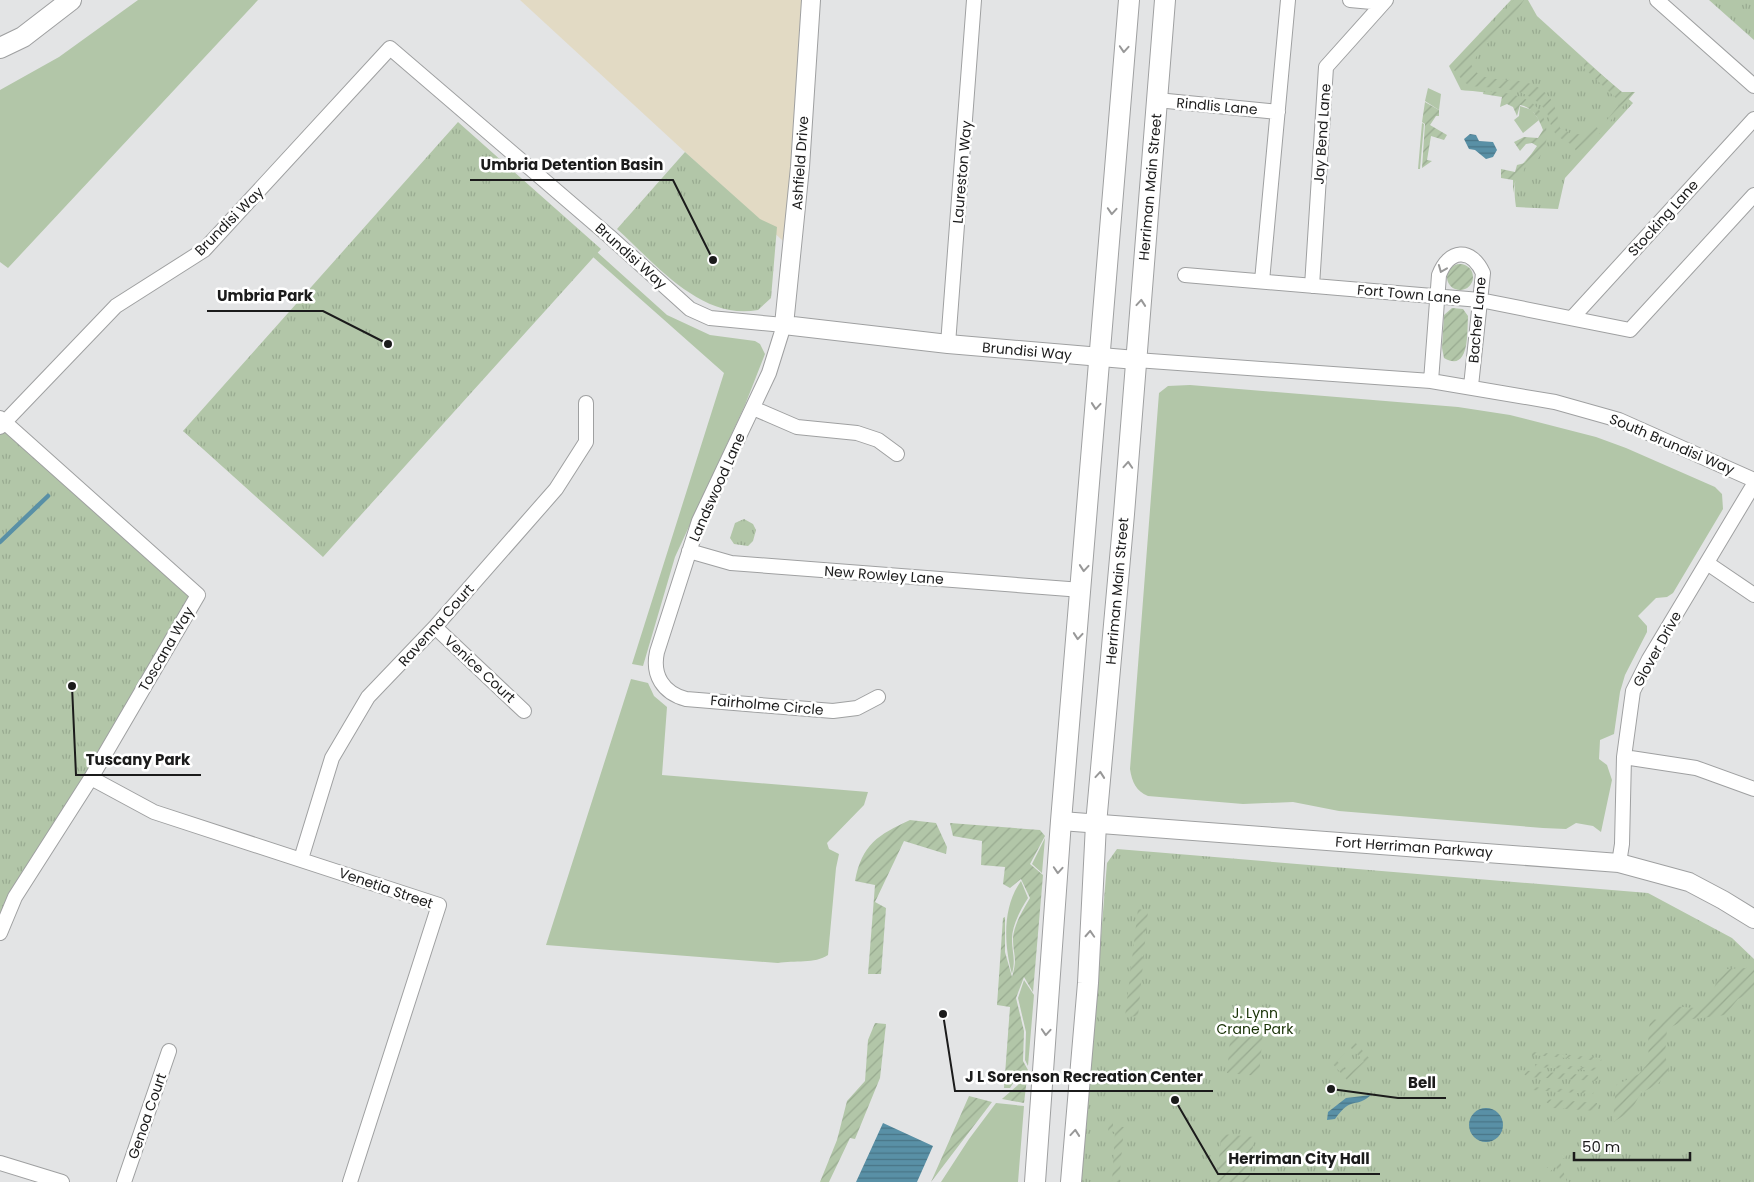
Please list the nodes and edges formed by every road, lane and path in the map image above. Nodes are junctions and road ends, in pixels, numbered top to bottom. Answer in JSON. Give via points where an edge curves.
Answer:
{"nodes":[{"id":1,"x":71,"y":0,"type":"edge"},
{"id":2,"x":811,"y":0,"type":"edge"},
{"id":3,"x":974,"y":0,"type":"edge"},
{"id":4,"x":1128,"y":0,"type":"edge"},
{"id":5,"x":1165,"y":0,"type":"edge"},
{"id":6,"x":1288,"y":0,"type":"edge"},
{"id":7,"x":1350,"y":0,"type":"edge"},
{"id":8,"x":1657,"y":0,"type":"edge"},
{"id":9,"x":1384,"y":1,"type":"edge"},
{"id":10,"x":0,"y":48,"type":"edge"},
{"id":11,"x":1754,"y":86,"type":"edge"},
{"id":12,"x":1157,"y":100,"type":"junction"},
{"id":13,"x":1278,"y":112,"type":"junction"},
{"id":14,"x":1754,"y":119,"type":"edge"},
{"id":15,"x":1754,"y":195,"type":"edge"},
{"id":16,"x":1184,"y":275,"type":"dead end"},
{"id":17,"x":1262,"y":282,"type":"junction"},
{"id":18,"x":1312,"y":286,"type":"junction"},
{"id":19,"x":1438,"y":296,"type":"junction"},
{"id":20,"x":1480,"y":300,"type":"junction"},
{"id":21,"x":1572,"y":318,"type":"junction"},
{"id":22,"x":784,"y":325,"type":"junction"},
{"id":23,"x":948,"y":344,"type":"junction"},
{"id":24,"x":1100,"y":357,"type":"junction"},
{"id":25,"x":1136,"y":360,"type":"junction"},
{"id":26,"x":1431,"y":381,"type":"junction"},
{"id":27,"x":1471,"y":386,"type":"junction"},
{"id":28,"x":586,"y":403,"type":"dead end"},
{"id":29,"x":753,"y":408,"type":"junction"},
{"id":30,"x":1,"y":422,"type":"edge"},
{"id":31,"x":897,"y":454,"type":"dead end"},
{"id":32,"x":1754,"y":480,"type":"edge"},
{"id":33,"x":1754,"y":484,"type":"edge"},
{"id":34,"x":689,"y":551,"type":"junction"},
{"id":35,"x":1707,"y":563,"type":"junction"},
{"id":36,"x":1082,"y":590,"type":"junction"},
{"id":37,"x":1754,"y":594,"type":"edge"},
{"id":38,"x":435,"y":627,"type":"junction"},
{"id":39,"x":659,"y":680,"type":"joint"},
{"id":40,"x":878,"y":697,"type":"dead end"},
{"id":41,"x":524,"y":711,"type":"dead end"},
{"id":42,"x":1624,"y":757,"type":"junction"},
{"id":43,"x":91,"y":778,"type":"junction"},
{"id":44,"x":1754,"y":789,"type":"edge"},
{"id":45,"x":1061,"y":822,"type":"junction"},
{"id":46,"x":1096,"y":824,"type":"junction"},
{"id":47,"x":301,"y":859,"type":"junction"},
{"id":48,"x":1618,"y":863,"type":"junction"},
{"id":49,"x":1754,"y":920,"type":"edge"},
{"id":50,"x":0,"y":933,"type":"edge"},
{"id":51,"x":169,"y":1051,"type":"dead end"},
{"id":52,"x":0,"y":1162,"type":"edge"},
{"id":53,"x":62,"y":1182,"type":"edge"},
{"id":54,"x":124,"y":1182,"type":"edge"},
{"id":55,"x":350,"y":1182,"type":"edge"},
{"id":56,"x":1035,"y":1182,"type":"edge"},
{"id":57,"x":1071,"y":1182,"type":"edge"}],
"edges":[{"from":1,"to":10,"type":"main road","via":[[24,37]]},
{"from":2,"to":22,"type":"street","name":"Ashfield Drive","via":[[800,167]]},
{"from":3,"to":23,"type":"street","name":"Laureston Way"},
{"from":4,"to":24,"type":"main road","one_way":true},
{"from":5,"to":12,"type":"main road","name":"Herriman Main Street"},
{"from":6,"to":13,"type":"street"},
{"from":7,"to":9,"type":"street","name":"Jay Bend Lane"},
{"from":8,"to":11,"type":"street"},
{"from":9,"to":18,"type":"street","name":"Jay Bend Lane","via":[[1326,67]]},
{"from":12,"to":13,"type":"street","name":"Rindlis Lane"},
{"from":25,"to":12,"type":"main road","name":"Herriman Main Street","one_way":true},
{"from":13,"to":17,"type":"street"},
{"from":14,"to":21,"type":"street","name":"Stocking Lane"},
{"from":15,"to":21,"type":"street","name":"Fort Town Lane","via":[[1630,330]]},
{"from":16,"to":17,"type":"street","name":"Fort Town Lane"},
{"from":17,"to":18,"type":"street","name":"Fort Town Lane"},
{"from":18,"to":19,"type":"street","name":"Fort Town Lane"},
{"from":19,"to":20,"type":"street","name":"Fort Town Lane"},
{"from":20,"to":19,"type":"street","name":"Bacher Lane","one_way":true,"via":[[1483,273],[1470,256],[1462,255],[1454,255],[1444,263],[1439,275]]},
{"from":19,"to":26,"type":"street","name":"Bacher Lane"},
{"from":20,"to":21,"type":"street","name":"Fort Town Lane"},
{"from":20,"to":27,"type":"street","name":"Bacher Lane"},
{"from":22,"to":23,"type":"street","name":"Brundisi Way"},
{"from":22,"to":29,"type":"street","name":"Landswood Lane","via":[[769,374]]},
{"from":22,"to":30,"type":"street","name":"Brundisi Way","via":[[710,318],[690,309],[390,48],[204,250],[116,306]]},
{"from":23,"to":24,"type":"street","name":"Brundisi Way"},
{"from":24,"to":25,"type":"street","name":"Brundisi Way"},
{"from":24,"to":36,"type":"main road","one_way":true},
{"from":25,"to":26,"type":"street","name":"Brundisi Way"},
{"from":46,"to":25,"type":"main road","name":"Herriman Main Street","one_way":true},
{"from":26,"to":27,"type":"street","name":"Brundisi Way"},
{"from":27,"to":32,"type":"street","name":"South Brundisi Way","via":[[1555,402],[1619,420]]},
{"from":28,"to":38,"type":"street","name":"Ravenna Court","via":[[586,442],[556,489]]},
{"from":29,"to":31,"type":"street","via":[[797,427],[857,433],[878,440]]},
{"from":29,"to":34,"type":"street","name":"Landswood Lane","via":[[699,521]]},
{"from":30,"to":43,"type":"street","name":"Toscana Way","via":[[198,595]]},
{"from":33,"to":35,"type":"street","name":"Glover Drive"},
{"from":34,"to":36,"type":"street","name":"New Rowley Lane","via":[[731,563]]},
{"from":34,"to":39,"type":"street","name":"Landswood Lane","via":[[657,652],[655,668]]},
{"from":35,"to":37,"type":"street"},
{"from":35,"to":42,"type":"street","name":"Glover Drive","via":[[1633,691]]},
{"from":36,"to":45,"type":"main road","one_way":true},
{"from":38,"to":41,"type":"street","name":"Venice Court"},
{"from":38,"to":47,"type":"street","name":"Ravenna Court","via":[[368,697],[332,758]]},
{"from":39,"to":40,"type":"street","name":"Fairholme Circle","via":[[672,694],[686,699],[833,711],[857,708]]},
{"from":42,"to":44,"type":"street","via":[[1696,768]]},
{"from":42,"to":48,"type":"street","name":"Glover Drive","via":[[1622,844]]},
{"from":43,"to":47,"type":"street","name":"Venetia Street","via":[[154,812]]},
{"from":43,"to":50,"type":"street","name":"Toscana Way","via":[[15,897]]},
{"from":45,"to":46,"type":"street","name":"Fort Herriman Parkway"},
{"from":45,"to":56,"type":"main road","one_way":true},
{"from":46,"to":48,"type":"street","name":"Fort Herriman Parkway"},
{"from":57,"to":46,"type":"main road","name":"Herriman Main Street","one_way":true,"via":[[1088,983]]},
{"from":47,"to":55,"type":"street","name":"Venetia Street","via":[[439,905]]},
{"from":48,"to":49,"type":"street","name":"Fort Herriman Parkway","via":[[1689,882]]},
{"from":51,"to":54,"type":"street","name":"Genoa Court"},
{"from":52,"to":53,"type":"street"}]}
